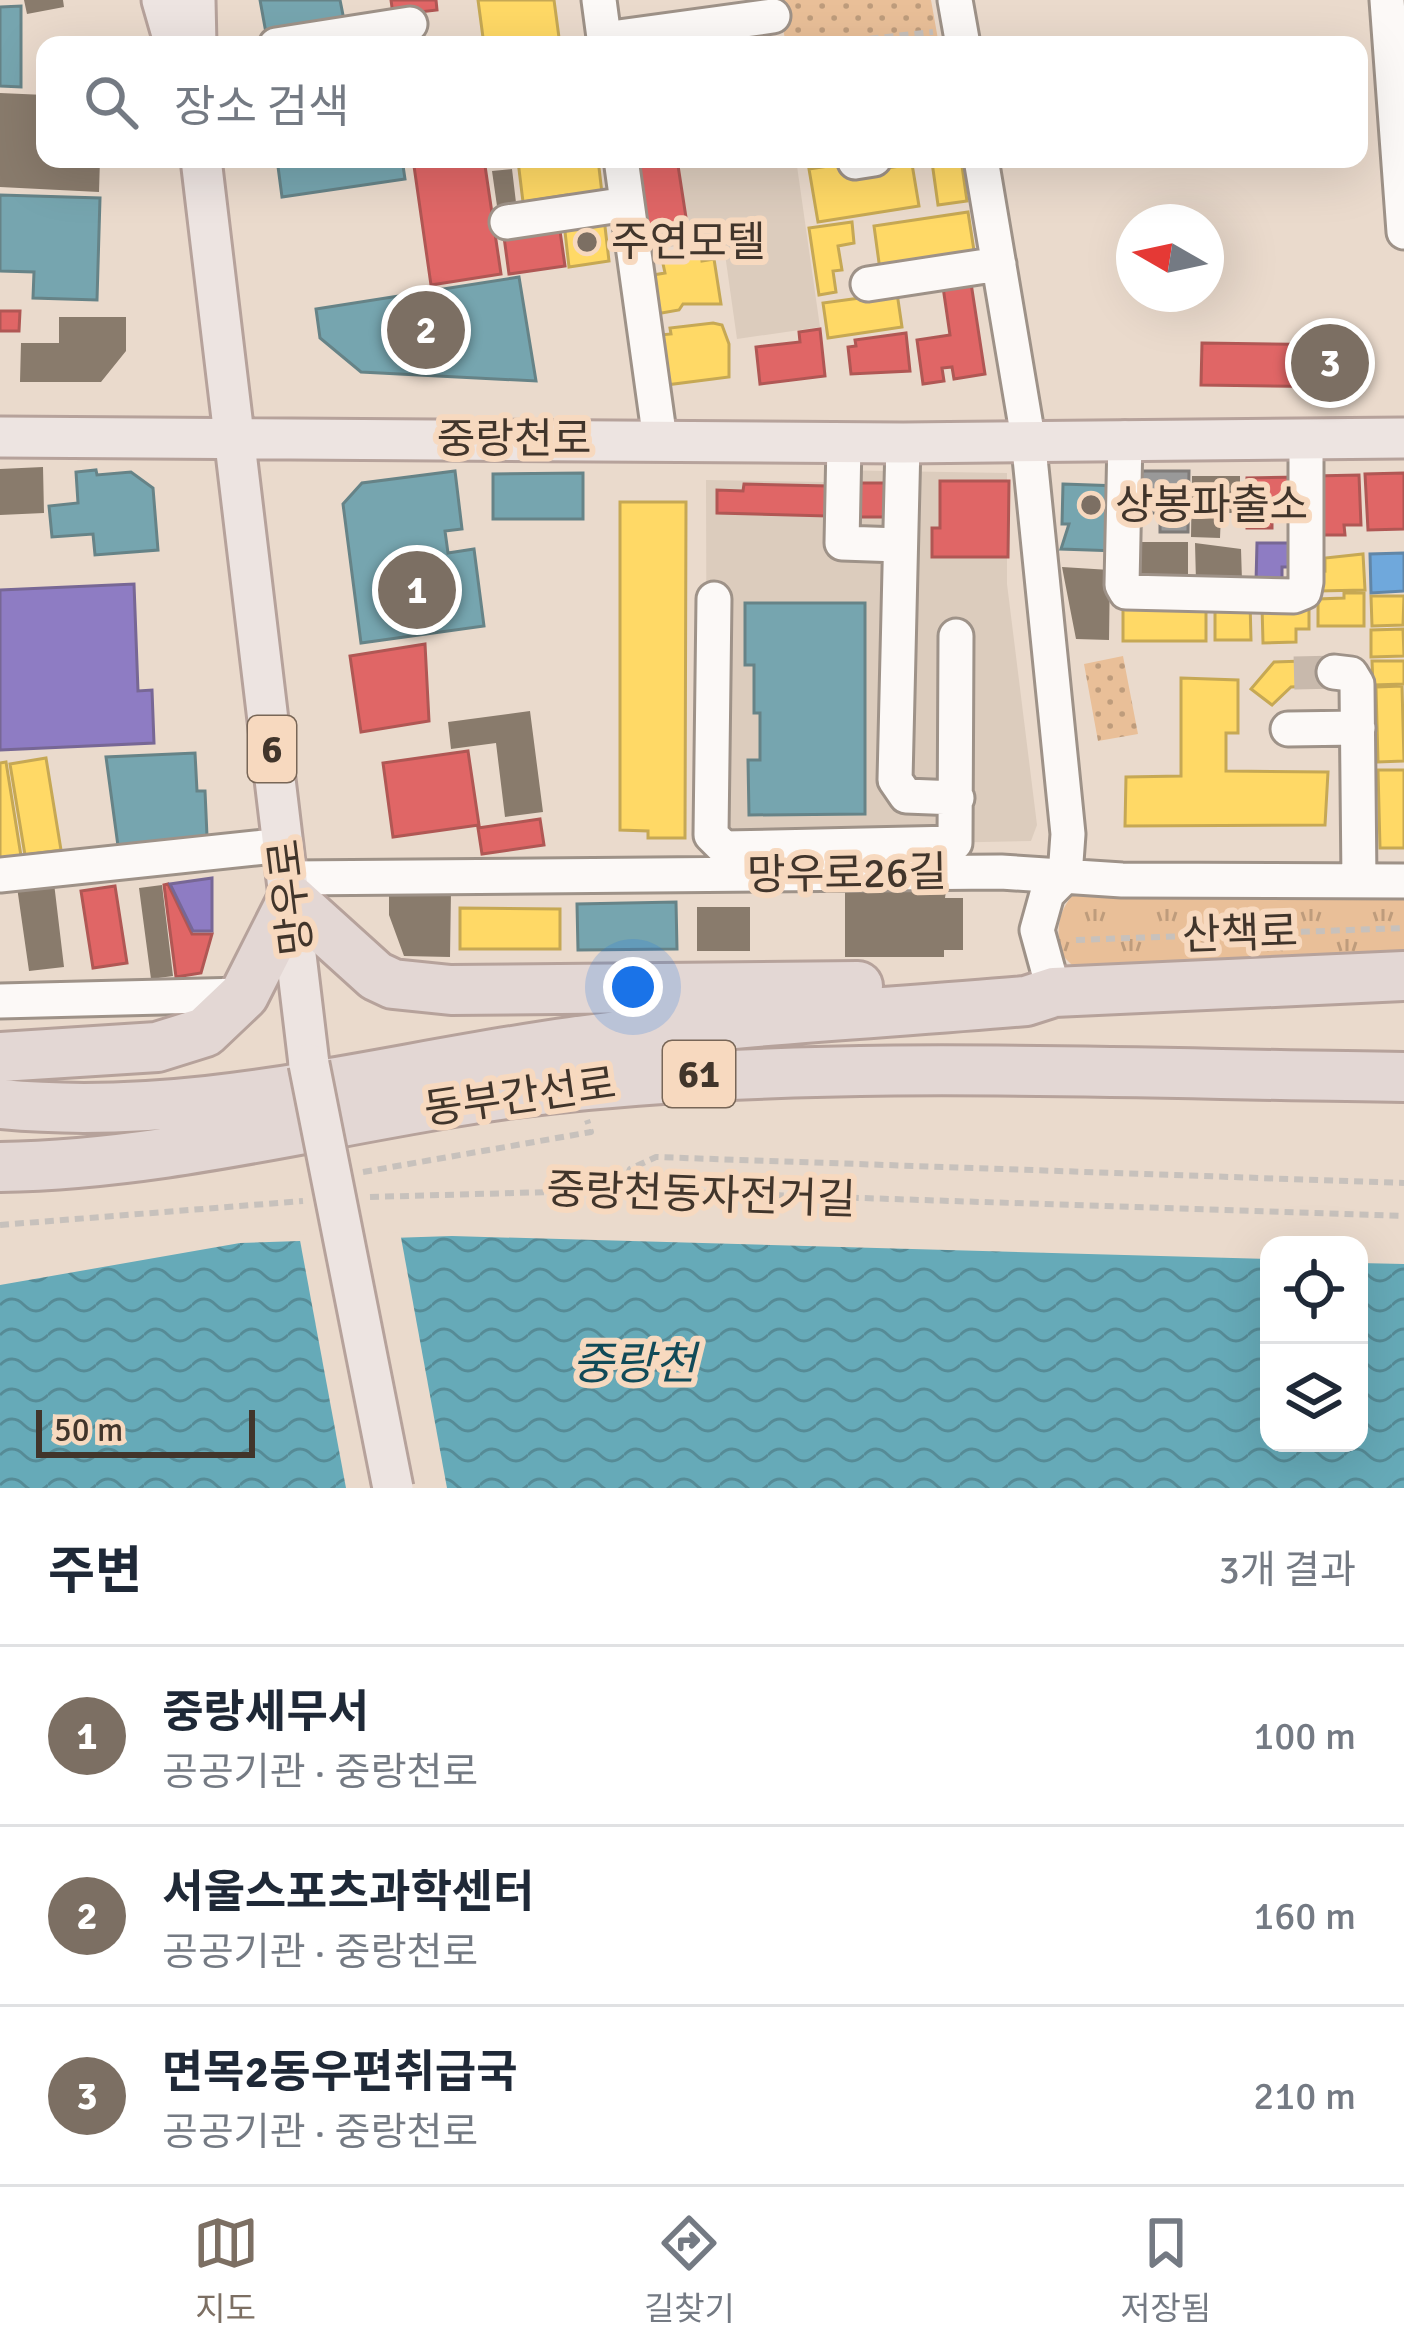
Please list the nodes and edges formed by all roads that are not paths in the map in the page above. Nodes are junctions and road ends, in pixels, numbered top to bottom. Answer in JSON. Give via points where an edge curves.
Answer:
{"nodes":[{"id":1,"x":162,"y":0,"type":"edge"},
{"id":2,"x":195,"y":0,"type":"edge"},
{"id":3,"x":599,"y":0,"type":"edge"},
{"id":4,"x":1387,"y":0,"type":"edge"},
{"id":5,"x":772,"y":16,"type":"dead end"},
{"id":6,"x":410,"y":25,"type":"dead end"},
{"id":7,"x":172,"y":36,"type":"edge"},
{"id":8,"x":196,"y":36,"type":"edge"},
{"id":9,"x":336,"y":36,"type":"edge"},
{"id":10,"x":604,"y":36,"type":"edge"},
{"id":11,"x":644,"y":36,"type":"edge"},
{"id":12,"x":202,"y":168,"type":"edge"},
{"id":13,"x":622,"y":168,"type":"edge"},
{"id":14,"x":983,"y":168,"type":"edge"},
{"id":15,"x":628,"y":203,"type":"junction"},
{"id":16,"x":507,"y":222,"type":"dead end"},
{"id":17,"x":1404,"y":232,"type":"edge"},
{"id":18,"x":999,"y":264,"type":"junction"},
{"id":19,"x":868,"y":284,"type":"dead end"},
{"id":20,"x":232,"y":434,"type":"junction"},
{"id":21,"x":0,"y":437,"type":"edge"},
{"id":22,"x":1028,"y":438,"type":"junction"},
{"id":23,"x":1125,"y":438,"type":"junction"},
{"id":24,"x":1306,"y":438,"type":"junction"},
{"id":25,"x":1404,"y":438,"type":"edge"},
{"id":26,"x":660,"y":440,"type":"junction"},
{"id":27,"x":844,"y":442,"type":"junction"},
{"id":28,"x":904,"y":443,"type":"junction"},
{"id":29,"x":899,"y":545,"type":"junction"},
{"id":30,"x":714,"y":599,"type":"dead end"},
{"id":31,"x":956,"y":636,"type":"dead end"},
{"id":32,"x":1334,"y":672,"type":"dead end"},
{"id":33,"x":1358,"y":728,"type":"junction"},
{"id":34,"x":1288,"y":729,"type":"dead end"},
{"id":35,"x":957,"y":798,"type":"junction"},
{"id":36,"x":288,"y":874,"type":"junction"},
{"id":37,"x":0,"y":875,"type":"edge"},
{"id":38,"x":1065,"y":876,"type":"junction"},
{"id":39,"x":1359,"y":881,"type":"junction"},
{"id":40,"x":1404,"y":881,"type":"edge"},
{"id":41,"x":1404,"y":976,"type":"edge"},
{"id":42,"x":1054,"y":992,"type":"junction"},
{"id":43,"x":244,"y":994,"type":"junction"},
{"id":44,"x":0,"y":1001,"type":"edge"},
{"id":45,"x":0,"y":1057,"type":"edge"},
{"id":46,"x":1404,"y":1077,"type":"edge"},
{"id":47,"x":0,"y":1103,"type":"edge"},
{"id":48,"x":0,"y":1167,"type":"edge"},
{"id":49,"x":393,"y":1488,"type":"edge"}],
"edges":[{"from":1,"to":7,"type":"main road"},
{"from":2,"to":8,"type":"main road"},
{"from":3,"to":10,"type":"street"},
{"from":4,"to":17,"type":"street"},
{"from":5,"to":11,"type":"street"},
{"from":6,"to":9,"type":"street"},
{"from":12,"to":20,"type":"main road","name":"망우로","number":"6"},
{"from":13,"to":15,"type":"street"},
{"from":14,"to":18,"type":"street"},
{"from":15,"to":16,"type":"street"},
{"from":15,"to":26,"type":"street"},
{"from":18,"to":19,"type":"street"},
{"from":18,"to":22,"type":"street"},
{"from":20,"to":21,"type":"main road","name":"중랑천로"},
{"from":20,"to":26,"type":"main road","name":"중랑천로"},
{"from":20,"to":36,"type":"main road","name":"망우로","number":"6"},
{"from":22,"to":23,"type":"main road","name":"중랑천로"},
{"from":22,"to":28,"type":"main road","name":"중랑천로"},
{"from":22,"to":38,"type":"street","via":[[1068,834]]},
{"from":23,"to":24,"type":"main road","name":"중랑천로"},
{"from":23,"to":24,"type":"street","via":[[1126,592],[1294,596],[1306,582]]},
{"from":24,"to":25,"type":"main road","name":"중랑천로"},
{"from":26,"to":27,"type":"main road","name":"중랑천로"},
{"from":27,"to":28,"type":"main road","name":"중랑천로"},
{"from":27,"to":29,"type":"street","via":[[842,542]]},
{"from":28,"to":29,"type":"street"},
{"from":29,"to":35,"type":"street","via":[[895,780],[913,798]]},
{"from":30,"to":35,"type":"street","via":[[714,843],[950,844],[958,838]]},
{"from":31,"to":35,"type":"street"},
{"from":32,"to":33,"type":"street","via":[[1355,677]]},
{"from":33,"to":34,"type":"street"},
{"from":33,"to":39,"type":"street"},
{"from":36,"to":37,"type":"street","name":"망우로26길"},
{"from":36,"to":38,"type":"street","name":"망우로26길"},
{"from":36,"to":42,"type":"highway","via":[[376,976],[393,985],[1025,984]]},
{"from":36,"to":43,"type":"highway"},
{"from":36,"to":49,"type":"main road","name":"망우로","number":"6","bridge":true,"via":[[309,1064]]},
{"from":38,"to":39,"type":"street","name":"망우로26길"},
{"from":38,"to":42,"type":"street","via":[[1047,894],[1037,930]]},
{"from":39,"to":40,"type":"street","name":"망우로26길"},
{"from":41,"to":42,"type":"highway"},
{"from":42,"to":47,"type":"highway","via":[[1026,1001],[572,1042],[199,1106],[120,1111]]},
{"from":43,"to":44,"type":"street"},
{"from":43,"to":45,"type":"highway","via":[[184,1042]]},
{"from":46,"to":48,"type":"highway","name":"동부간선로","number":"61","via":[[708,1073],[559,1088],[142,1159]]}]}
